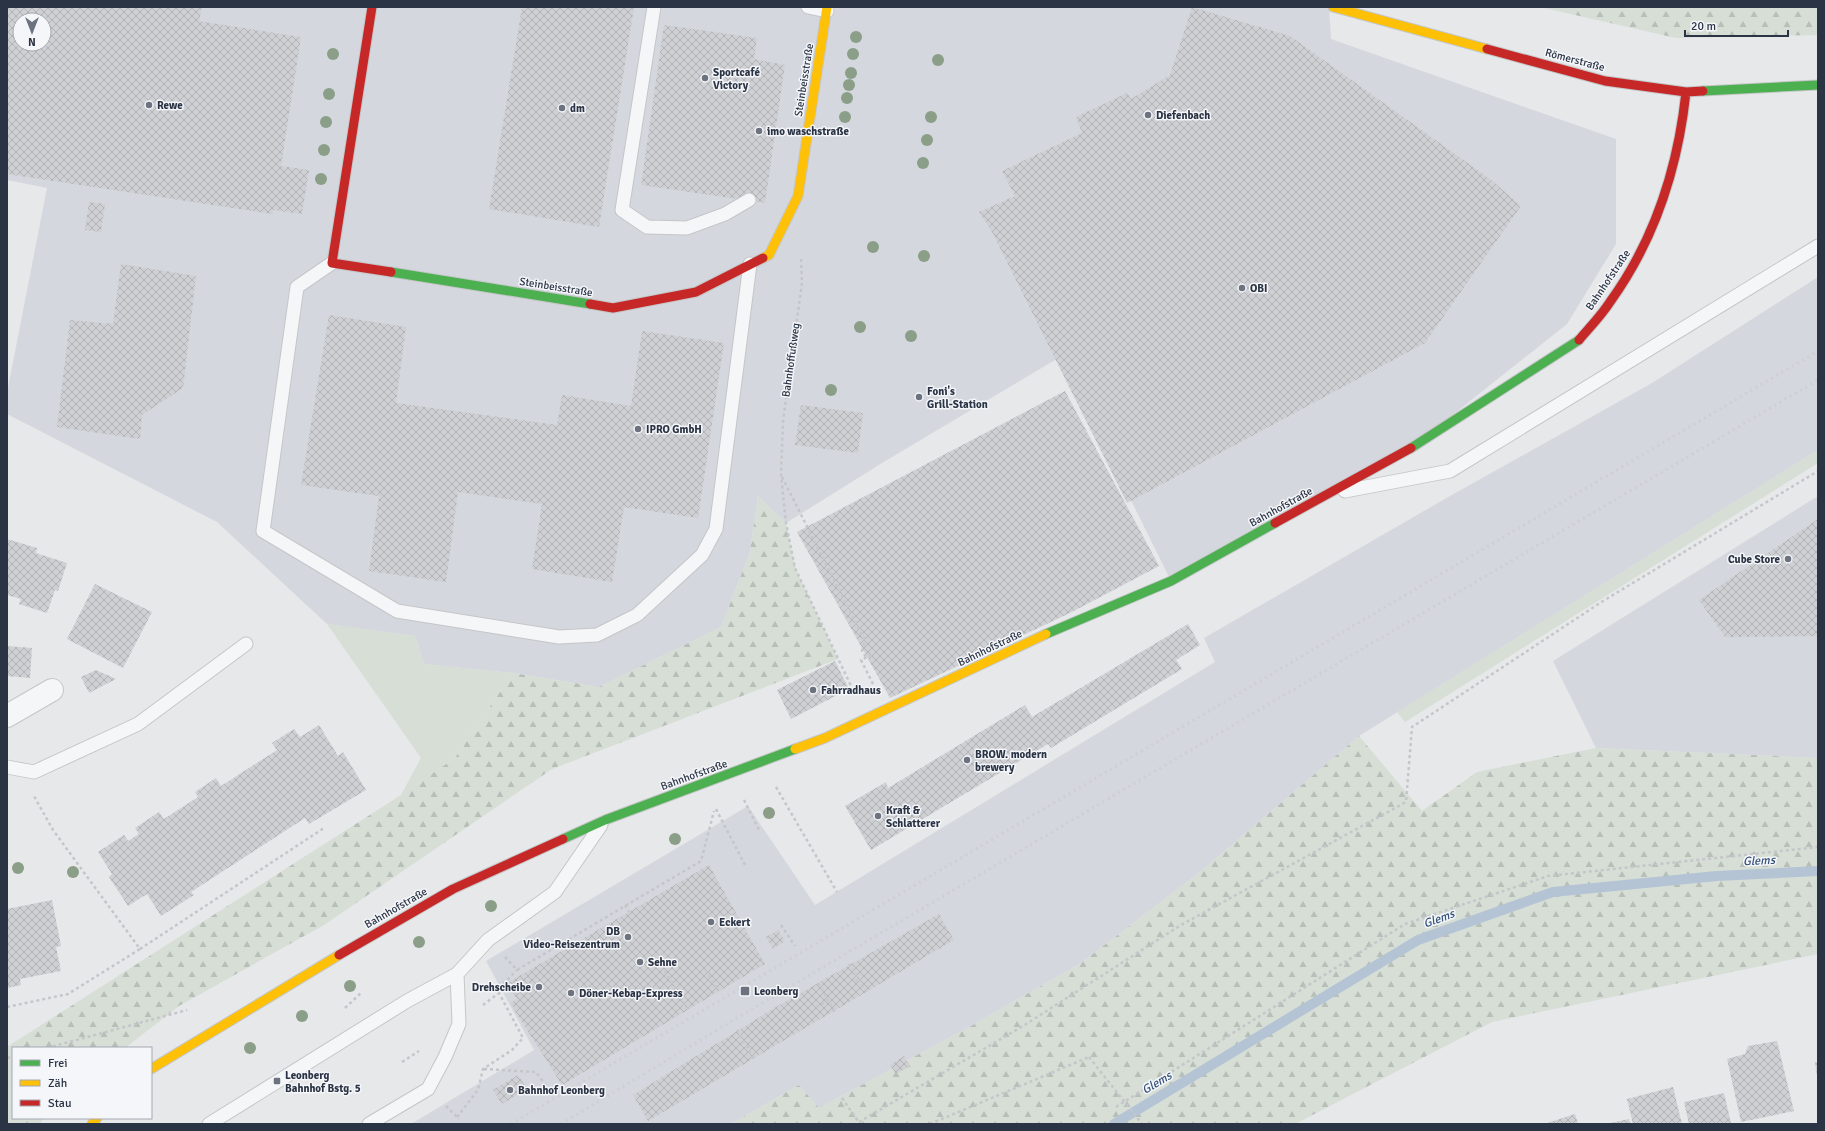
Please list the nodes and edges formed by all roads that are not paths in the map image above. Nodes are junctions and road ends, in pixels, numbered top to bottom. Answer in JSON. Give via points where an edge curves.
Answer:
{"nodes":[{"id":1,"x":372,"y":7,"type":"edge"},
{"id":2,"x":654,"y":7,"type":"edge"},
{"id":3,"x":808,"y":7,"type":"edge"},
{"id":4,"x":1333,"y":7,"type":"edge"},
{"id":5,"x":827,"y":9,"type":"edge"},
{"id":6,"x":1818,"y":85,"type":"edge"},
{"id":7,"x":1686,"y":92,"type":"junction"},
{"id":8,"x":749,"y":200,"type":"dead end"},
{"id":9,"x":1818,"y":246,"type":"edge"},
{"id":10,"x":332,"y":263,"type":"junction"},
{"id":11,"x":750,"y":264,"type":"junction"},
{"id":12,"x":1329,"y":494,"type":"junction"},
{"id":13,"x":246,"y":644,"type":"dead end"},
{"id":14,"x":52,"y":690,"type":"dead end"},
{"id":15,"x":7,"y":716,"type":"edge"},
{"id":16,"x":7,"y":767,"type":"edge"},
{"id":17,"x":605,"y":820,"type":"junction"},
{"id":18,"x":457,"y":974,"type":"junction"},
{"id":19,"x":152,"y":1068,"type":"edge"},
{"id":20,"x":209,"y":1124,"type":"edge"},
{"id":21,"x":369,"y":1124,"type":"edge"}],
"edges":[{"from":1,"to":10,"type":"street"},
{"from":2,"to":8,"type":"lane","via":[[622,210],[647,227],[687,228],[725,214]]},
{"from":3,"to":5,"type":"lane"},
{"from":4,"to":7,"type":"street","name":"Römerstraße","via":[[1605,81]]},
{"from":5,"to":11,"type":"street","name":"Steinbeisstraße","via":[[798,196],[769,255]]},
{"from":6,"to":7,"type":"street","name":"Römerstraße"},
{"from":7,"to":12,"type":"street","name":"Bahnhofstraße","via":[[1682,130],[1673,167],[1662,202],[1640,254],[1610,303],[1579,340],[1411,448]]},
{"from":9,"to":12,"type":"lane","via":[[1450,471]]},
{"from":10,"to":11,"type":"street","name":"Steinbeisstraße","via":[[613,308],[696,292]]},
{"from":10,"to":11,"type":"lane","via":[[297,287],[262,531],[397,611],[559,637],[597,635],[637,615],[702,555],[716,529]]},
{"from":12,"to":17,"type":"street","name":"Bahnhofstraße","via":[[1171,581],[1072,617],[868,720]]},
{"from":13,"to":16,"type":"lane","via":[[138,724],[34,772]]},
{"from":14,"to":15,"type":"street"},
{"from":17,"to":18,"type":"lane","via":[[555,892],[488,940]]},
{"from":17,"to":19,"type":"street","name":"Bahnhofstraße","via":[[453,889],[294,981]]},
{"from":18,"to":20,"type":"lane","via":[[407,1001]]},
{"from":18,"to":21,"type":"lane","via":[[459,1024],[428,1089]]}]}
